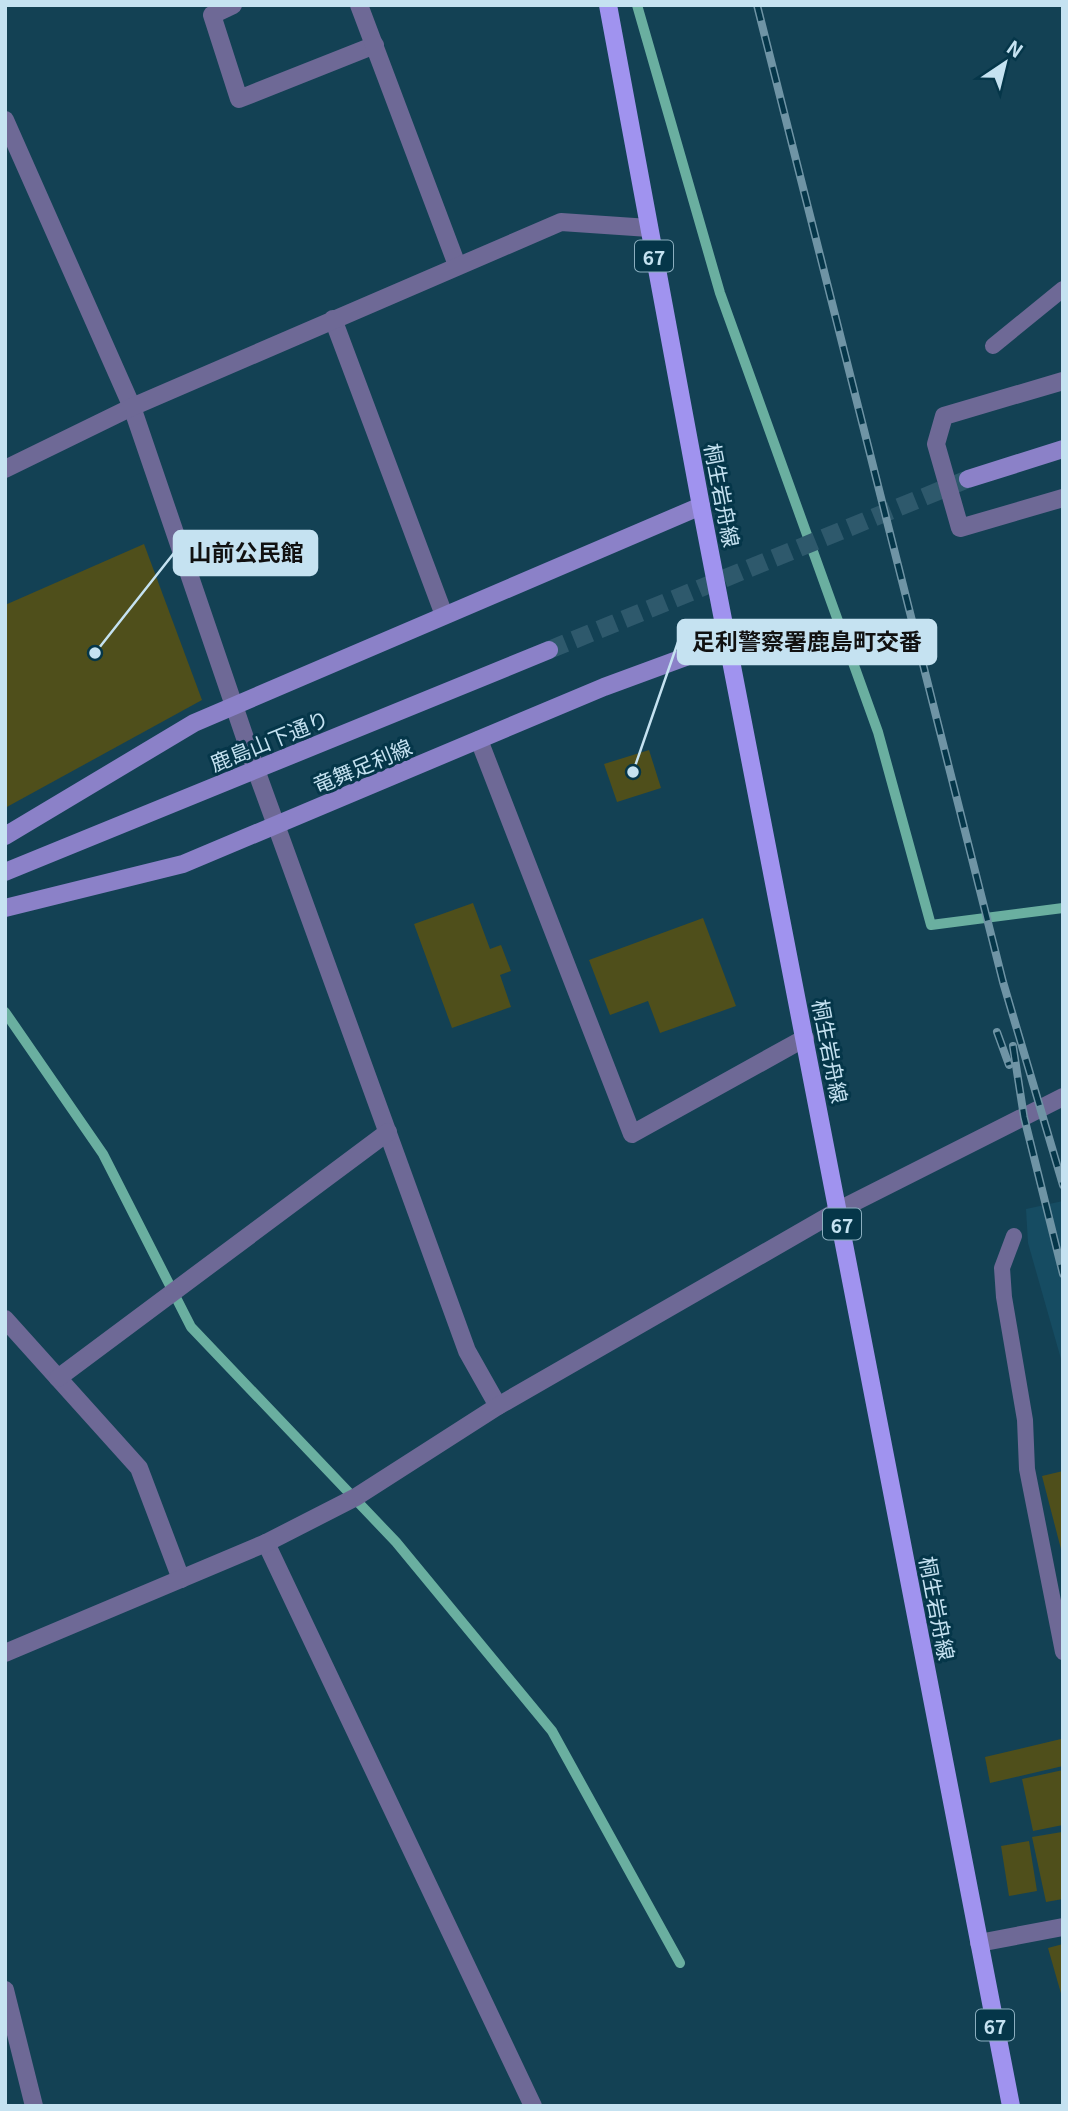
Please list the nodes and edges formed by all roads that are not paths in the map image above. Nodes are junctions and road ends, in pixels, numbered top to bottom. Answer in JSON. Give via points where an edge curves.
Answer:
{"nodes":[{"id":1,"x":233,"y":5,"type":"edge"},
{"id":2,"x":359,"y":5,"type":"edge"},
{"id":3,"x":608,"y":5,"type":"edge"},
{"id":4,"x":375,"y":45,"type":"junction"},
{"id":5,"x":5,"y":120,"type":"edge"},
{"id":6,"x":649,"y":228,"type":"junction"},
{"id":7,"x":457,"y":265,"type":"junction"},
{"id":8,"x":1063,"y":289,"type":"edge"},
{"id":9,"x":333,"y":319,"type":"junction"},
{"id":10,"x":993,"y":346,"type":"dead end"},
{"id":11,"x":1063,"y":381,"type":"edge"},
{"id":12,"x":132,"y":407,"type":"junction"},
{"id":13,"x":1063,"y":449,"type":"edge"},
{"id":14,"x":5,"y":469,"type":"edge"},
{"id":15,"x":968,"y":479,"type":"tunnel mouth"},
{"id":16,"x":1063,"y":498,"type":"edge"},
{"id":17,"x":701,"y":506,"type":"junction"},
{"id":18,"x":444,"y":615,"type":"junction"},
{"id":19,"x":729,"y":641,"type":"junction"},
{"id":20,"x":549,"y":650,"type":"tunnel mouth"},
{"id":21,"x":235,"y":704,"type":"junction"},
{"id":22,"x":479,"y":740,"type":"junction"},
{"id":23,"x":256,"y":770,"type":"junction"},
{"id":24,"x":278,"y":826,"type":"junction"},
{"id":25,"x":5,"y":836,"type":"edge"},
{"id":26,"x":5,"y":872,"type":"edge"},
{"id":27,"x":5,"y":908,"type":"edge"},
{"id":28,"x":805,"y":1038,"type":"junction"},
{"id":29,"x":1063,"y":1097,"type":"edge"},
{"id":30,"x":388,"y":1132,"type":"junction"},
{"id":31,"x":839,"y":1210,"type":"junction"},
{"id":32,"x":1014,"y":1236,"type":"dead end"},
{"id":33,"x":5,"y":1319,"type":"edge"},
{"id":34,"x":58,"y":1378,"type":"junction"},
{"id":35,"x":498,"y":1406,"type":"junction"},
{"id":36,"x":266,"y":1543,"type":"junction"},
{"id":37,"x":181,"y":1579,"type":"junction"},
{"id":38,"x":1063,"y":1652,"type":"edge"},
{"id":39,"x":5,"y":1653,"type":"edge"},
{"id":40,"x":1063,"y":1927,"type":"edge"},
{"id":41,"x":979,"y":1944,"type":"junction"},
{"id":42,"x":5,"y":1990,"type":"edge"},
{"id":43,"x":34,"y":2106,"type":"edge"},
{"id":44,"x":533,"y":2106,"type":"edge"},
{"id":45,"x":1011,"y":2106,"type":"edge"}],
"edges":[{"from":1,"to":4,"type":"street","via":[[212,15],[239,99]]},
{"from":2,"to":4,"type":"street"},
{"from":3,"to":6,"type":"main road","name":"桐生岩舟線","number":"67"},
{"from":4,"to":7,"type":"street"},
{"from":5,"to":12,"type":"street"},
{"from":6,"to":7,"type":"street","via":[[561,222]]},
{"from":6,"to":17,"type":"main road","name":"桐生岩舟線","number":"67"},
{"from":7,"to":9,"type":"street"},
{"from":8,"to":10,"type":"lane"},
{"from":9,"to":12,"type":"street"},
{"from":9,"to":18,"type":"street"},
{"from":11,"to":16,"type":"street","via":[[944,416],[936,444],[960,528]]},
{"from":12,"to":14,"type":"street"},
{"from":12,"to":21,"type":"street"},
{"from":13,"to":15,"type":"main road"},
{"from":17,"to":18,"type":"main road"},
{"from":17,"to":19,"type":"main road","name":"桐生岩舟線","number":"67"},
{"from":18,"to":21,"type":"main road"},
{"from":19,"to":22,"type":"main road","name":"竜舞足利線"},
{"from":19,"to":28,"type":"main road","name":"桐生岩舟線","number":"67"},
{"from":20,"to":23,"type":"main road","name":"鹿島山下通り"},
{"from":21,"to":23,"type":"street"},
{"from":21,"to":25,"type":"main road","via":[[101,776]]},
{"from":22,"to":24,"type":"main road","name":"竜舞足利線"},
{"from":22,"to":28,"type":"street","via":[[632,1134]]},
{"from":23,"to":24,"type":"street"},
{"from":23,"to":26,"type":"main road","name":"鹿島山下通り"},
{"from":24,"to":27,"type":"main road","name":"竜舞足利線","via":[[183,864]]},
{"from":24,"to":30,"type":"street"},
{"from":28,"to":31,"type":"main road","name":"桐生岩舟線","number":"67"},
{"from":29,"to":31,"type":"street"},
{"from":30,"to":34,"type":"street"},
{"from":30,"to":35,"type":"street","via":[[467,1351]]},
{"from":31,"to":35,"type":"street"},
{"from":31,"to":41,"type":"main road","name":"桐生岩舟線","number":"67"},
{"from":32,"to":38,"type":"lane","via":[[1002,1268],[1004,1297],[1025,1420],[1027,1469]]},
{"from":33,"to":34,"type":"street"},
{"from":34,"to":37,"type":"street","via":[[139,1468]]},
{"from":35,"to":36,"type":"street","via":[[356,1497]]},
{"from":36,"to":37,"type":"street"},
{"from":36,"to":44,"type":"street"},
{"from":37,"to":39,"type":"street"},
{"from":40,"to":41,"type":"street"},
{"from":41,"to":45,"type":"main road","name":"桐生岩舟線","number":"67"},
{"from":42,"to":43,"type":"street"}]}
